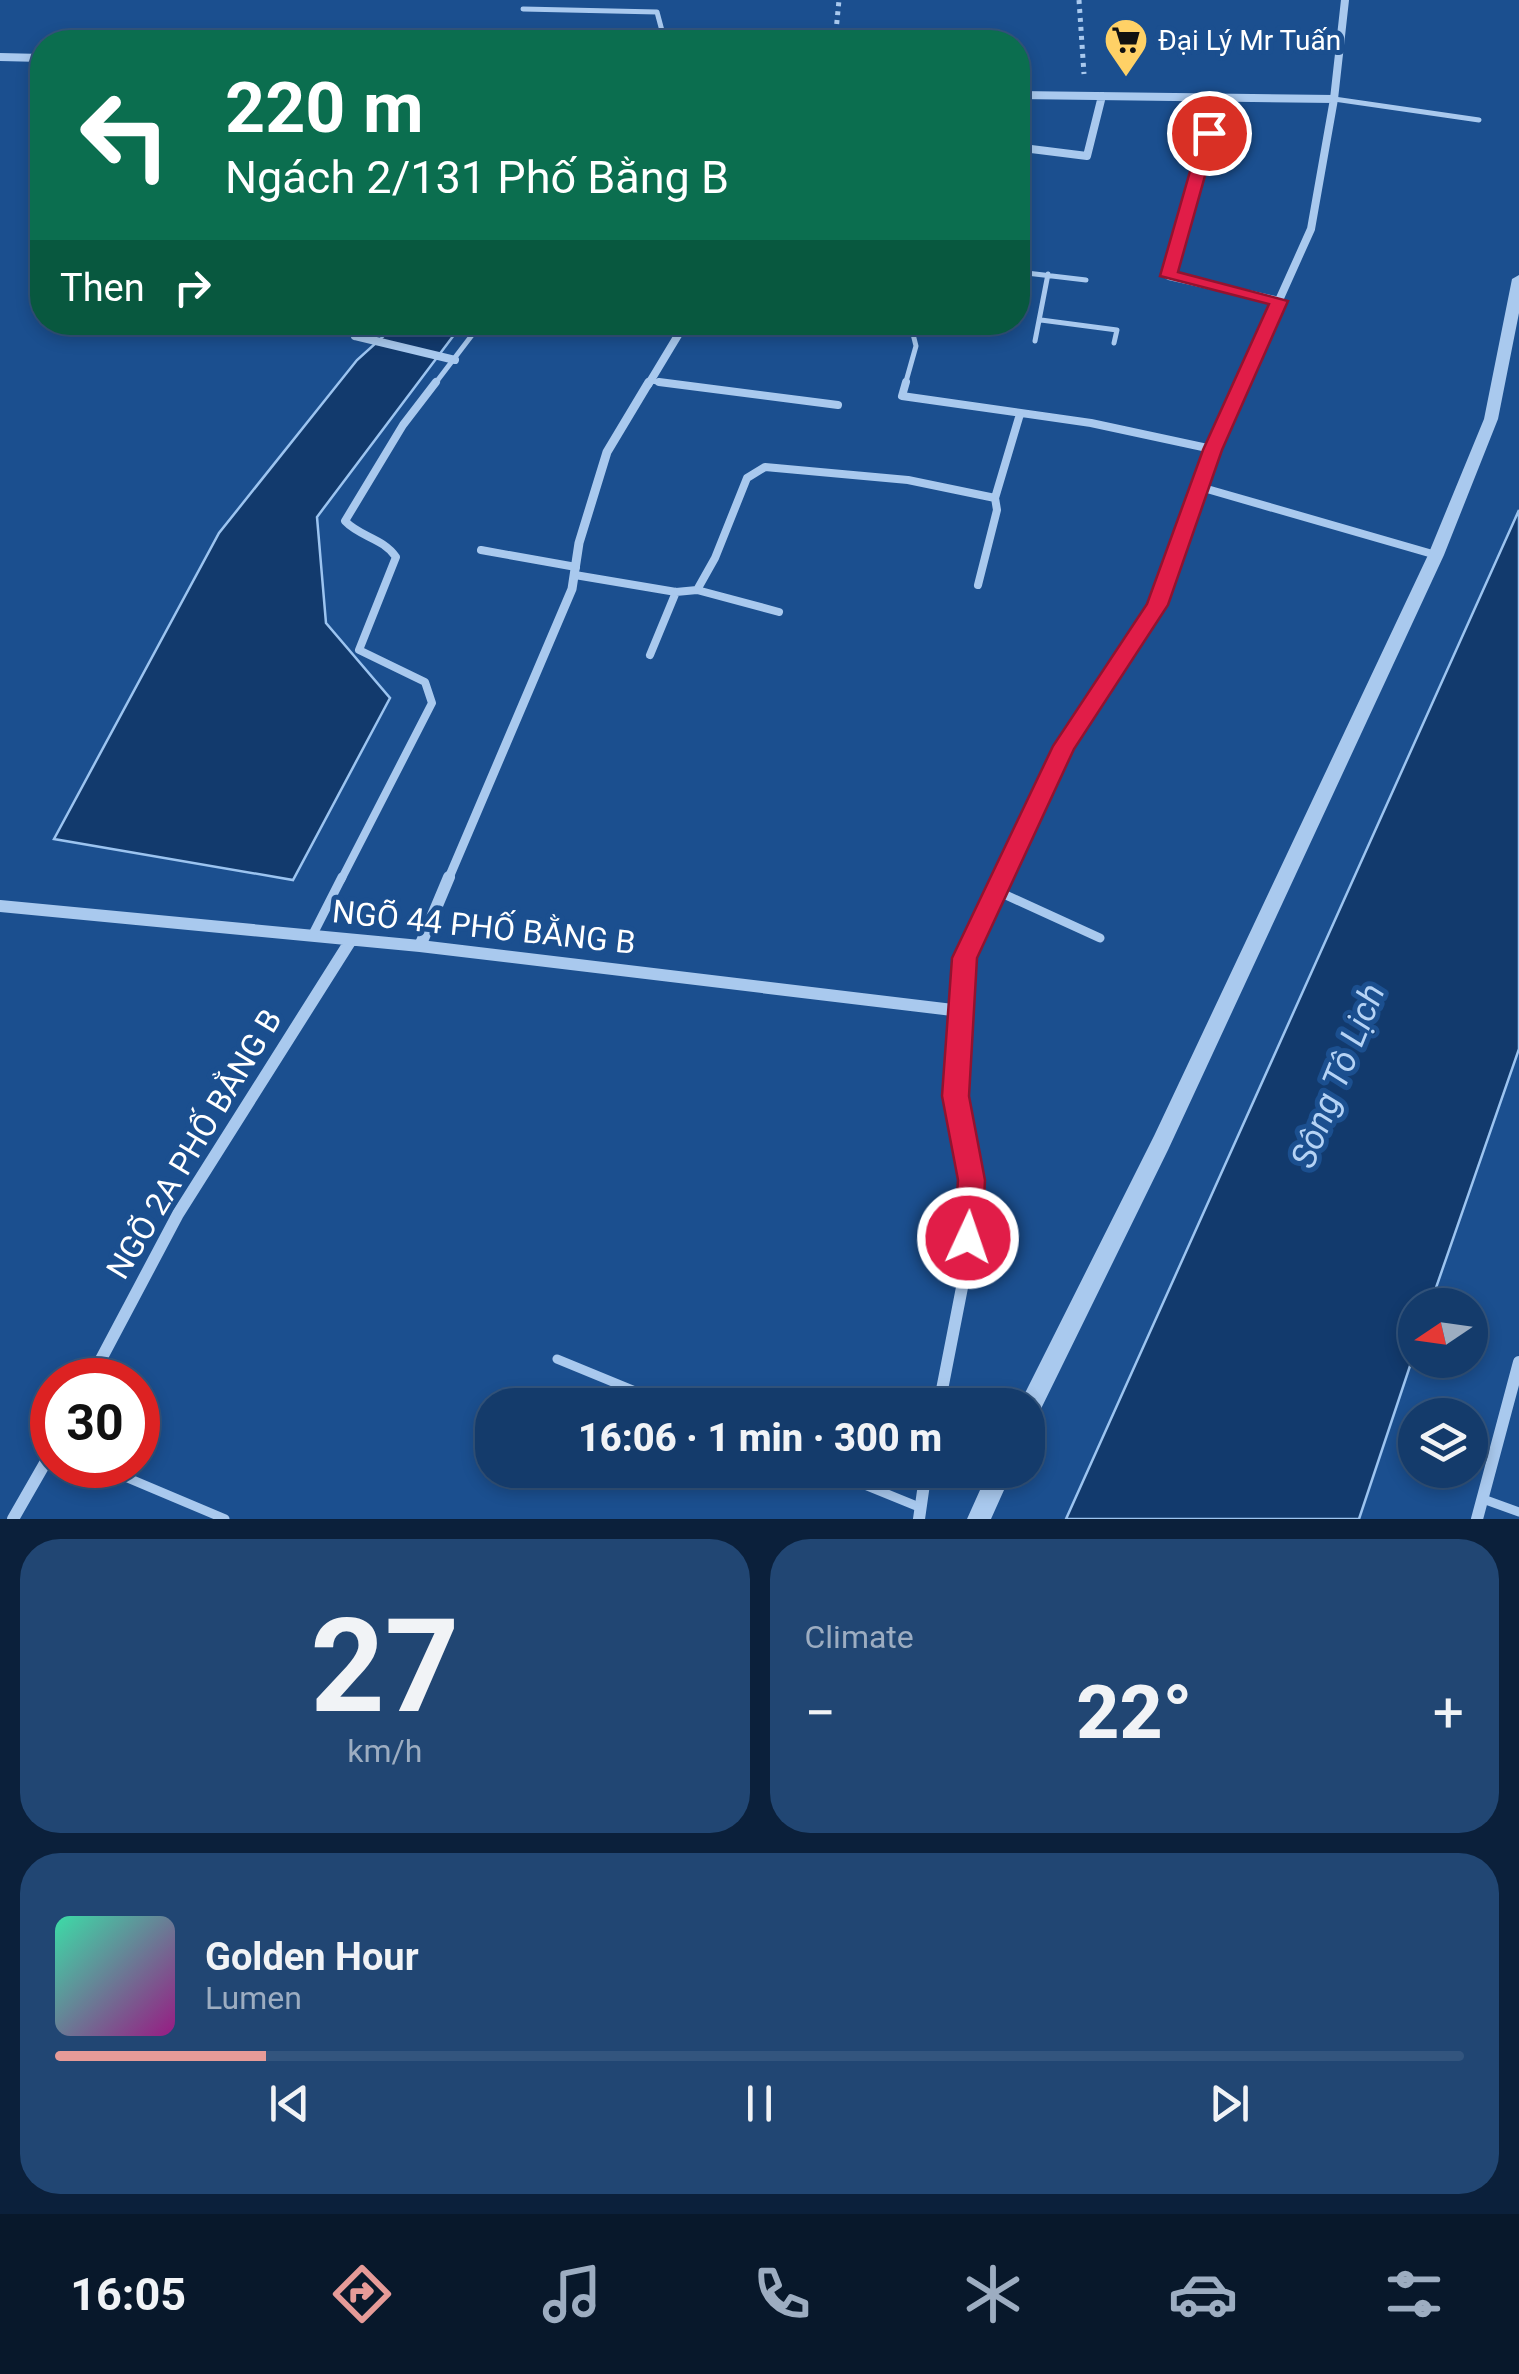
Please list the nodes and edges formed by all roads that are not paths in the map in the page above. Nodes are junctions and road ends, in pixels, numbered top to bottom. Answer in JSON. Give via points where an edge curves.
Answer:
{"nodes":[{"id":1,"x":1344,"y":0,"type":"edge"},
{"id":2,"x":523,"y":10,"type":"dead end"},
{"id":3,"x":662,"y":30,"type":"edge"},
{"id":4,"x":0,"y":57,"type":"edge"},
{"id":5,"x":30,"y":58,"type":"edge"},
{"id":6,"x":1030,"y":95,"type":"edge"},
{"id":7,"x":1102,"y":96,"type":"junction"},
{"id":8,"x":1219,"y":98,"type":"junction"},
{"id":9,"x":1334,"y":99,"type":"junction"},
{"id":10,"x":1480,"y":120,"type":"dead end"},
{"id":11,"x":1030,"y":149,"type":"edge"},
{"id":12,"x":1030,"y":273,"type":"edge"},
{"id":13,"x":1048,"y":274,"type":"junction"},
{"id":14,"x":1519,"y":279,"type":"edge"},
{"id":15,"x":1086,"y":280,"type":"dead end"},
{"id":16,"x":1279,"y":301,"type":"junction"},
{"id":17,"x":1041,"y":320,"type":"junction"},
{"id":18,"x":356,"y":335,"type":"edge"},
{"id":19,"x":471,"y":335,"type":"edge"},
{"id":20,"x":678,"y":335,"type":"edge"},
{"id":21,"x":913,"y":335,"type":"edge"},
{"id":22,"x":1035,"y":341,"type":"dead end"},
{"id":23,"x":1114,"y":343,"type":"dead end"},
{"id":24,"x":451,"y":359,"type":"junction"},
{"id":25,"x":651,"y":380,"type":"junction"},
{"id":26,"x":838,"y":405,"type":"dead end"},
{"id":27,"x":1020,"y":414,"type":"junction"},
{"id":28,"x":1212,"y":450,"type":"junction"},
{"id":29,"x":1200,"y":487,"type":"junction"},
{"id":30,"x":995,"y":498,"type":"junction"},
{"id":31,"x":481,"y":550,"type":"dead end"},
{"id":32,"x":1436,"y":555,"type":"junction"},
{"id":33,"x":576,"y":571,"type":"junction"},
{"id":34,"x":978,"y":585,"type":"dead end"},
{"id":35,"x":698,"y":590,"type":"junction"},
{"id":36,"x":676,"y":592,"type":"junction"},
{"id":37,"x":779,"y":612,"type":"dead end"},
{"id":38,"x":650,"y":654,"type":"dead end"},
{"id":39,"x":996,"y":891,"type":"junction"},
{"id":40,"x":0,"y":906,"type":"edge"},
{"id":41,"x":312,"y":936,"type":"junction"},
{"id":42,"x":1100,"y":938,"type":"dead end"},
{"id":43,"x":352,"y":940,"type":"junction"},
{"id":44,"x":420,"y":946,"type":"junction"},
{"id":45,"x":961,"y":1010,"type":"junction"},
{"id":46,"x":102,"y":1358,"type":"edge"},
{"id":47,"x":557,"y":1359,"type":"dead end"},
{"id":48,"x":1519,"y":1362,"type":"edge"},
{"id":49,"x":628,"y":1388,"type":"edge"},
{"id":50,"x":942,"y":1388,"type":"edge"},
{"id":51,"x":1039,"y":1388,"type":"edge"},
{"id":52,"x":31,"y":1488,"type":"edge"},
{"id":53,"x":152,"y":1488,"type":"edge"},
{"id":54,"x":866,"y":1488,"type":"edge"},
{"id":55,"x":923,"y":1488,"type":"edge"},
{"id":56,"x":993,"y":1488,"type":"edge"},
{"id":57,"x":1483,"y":1500,"type":"junction"},
{"id":58,"x":1519,"y":1512,"type":"edge"},
{"id":59,"x":919,"y":1513,"type":"edge"},
{"id":60,"x":13,"y":1519,"type":"edge"},
{"id":61,"x":225,"y":1519,"type":"edge"},
{"id":62,"x":979,"y":1519,"type":"edge"},
{"id":63,"x":1477,"y":1519,"type":"edge"}],
"edges":[{"from":1,"to":9,"type":"street"},
{"from":2,"to":3,"type":"lane","via":[[657,12]]},
{"from":4,"to":5,"type":"street"},
{"from":6,"to":7,"type":"street"},
{"from":7,"to":8,"type":"street"},
{"from":7,"to":11,"type":"street","via":[[1087,156]]},
{"from":8,"to":9,"type":"street"},
{"from":8,"to":16,"type":"street","via":[[1169,276]]},
{"from":9,"to":10,"type":"lane"},
{"from":9,"to":16,"type":"street","via":[[1311,230]]},
{"from":12,"to":13,"type":"lane"},
{"from":13,"to":15,"type":"lane"},
{"from":13,"to":17,"type":"lane"},
{"from":14,"to":32,"type":"street","via":[[1491,419]]},
{"from":16,"to":28,"type":"street"},
{"from":17,"to":22,"type":"lane"},
{"from":17,"to":23,"type":"lane","via":[[1117,330]]},
{"from":18,"to":24,"type":"street"},
{"from":19,"to":24,"type":"lane"},
{"from":20,"to":25,"type":"street"},
{"from":21,"to":27,"type":"lane","via":[[902,396]]},
{"from":24,"to":41,"type":"lane","via":[[344,520],[386,541],[396,556],[358,650],[425,680],[433,693]]},
{"from":25,"to":26,"type":"lane"},
{"from":25,"to":33,"type":"street","via":[[607,452]]},
{"from":27,"to":28,"type":"lane","via":[[1091,422]]},
{"from":27,"to":30,"type":"lane"},
{"from":28,"to":29,"type":"street"},
{"from":29,"to":32,"type":"lane"},
{"from":29,"to":39,"type":"street","via":[[1157,605],[1064,746]]},
{"from":30,"to":34,"type":"lane"},
{"from":30,"to":35,"type":"lane","via":[[908,480],[765,467],[747,478]]},
{"from":31,"to":33,"type":"lane"},
{"from":32,"to":51,"type":"street"},
{"from":33,"to":36,"type":"lane"},
{"from":33,"to":44,"type":"street"},
{"from":35,"to":36,"type":"lane"},
{"from":35,"to":37,"type":"lane"},
{"from":36,"to":38,"type":"lane"},
{"from":39,"to":42,"type":"lane"},
{"from":39,"to":45,"type":"street","via":[[964,958]]},
{"from":40,"to":41,"type":"street","name":"NGÕ 44 PHỐ BẰNG B"},
{"from":41,"to":43,"type":"street","name":"NGÕ 44 PHỐ BẰNG B"},
{"from":43,"to":44,"type":"street","name":"NGÕ 44 PHỐ BẰNG B"},
{"from":43,"to":46,"type":"street","name":"NGÕ 2A PHỐ BẰNG B","via":[[178,1214]]},
{"from":44,"to":45,"type":"street","name":"NGÕ 44 PHỐ BẰNG B"},
{"from":45,"to":50,"type":"street","via":[[956,1096],[972,1180],[966,1267]]},
{"from":47,"to":49,"type":"lane"},
{"from":48,"to":57,"type":"street"},
{"from":52,"to":60,"type":"street"},
{"from":53,"to":61,"type":"lane"},
{"from":54,"to":59,"type":"lane"},
{"from":55,"to":59,"type":"street"},
{"from":56,"to":62,"type":"street"},
{"from":57,"to":58,"type":"lane"},
{"from":57,"to":63,"type":"street"}]}
